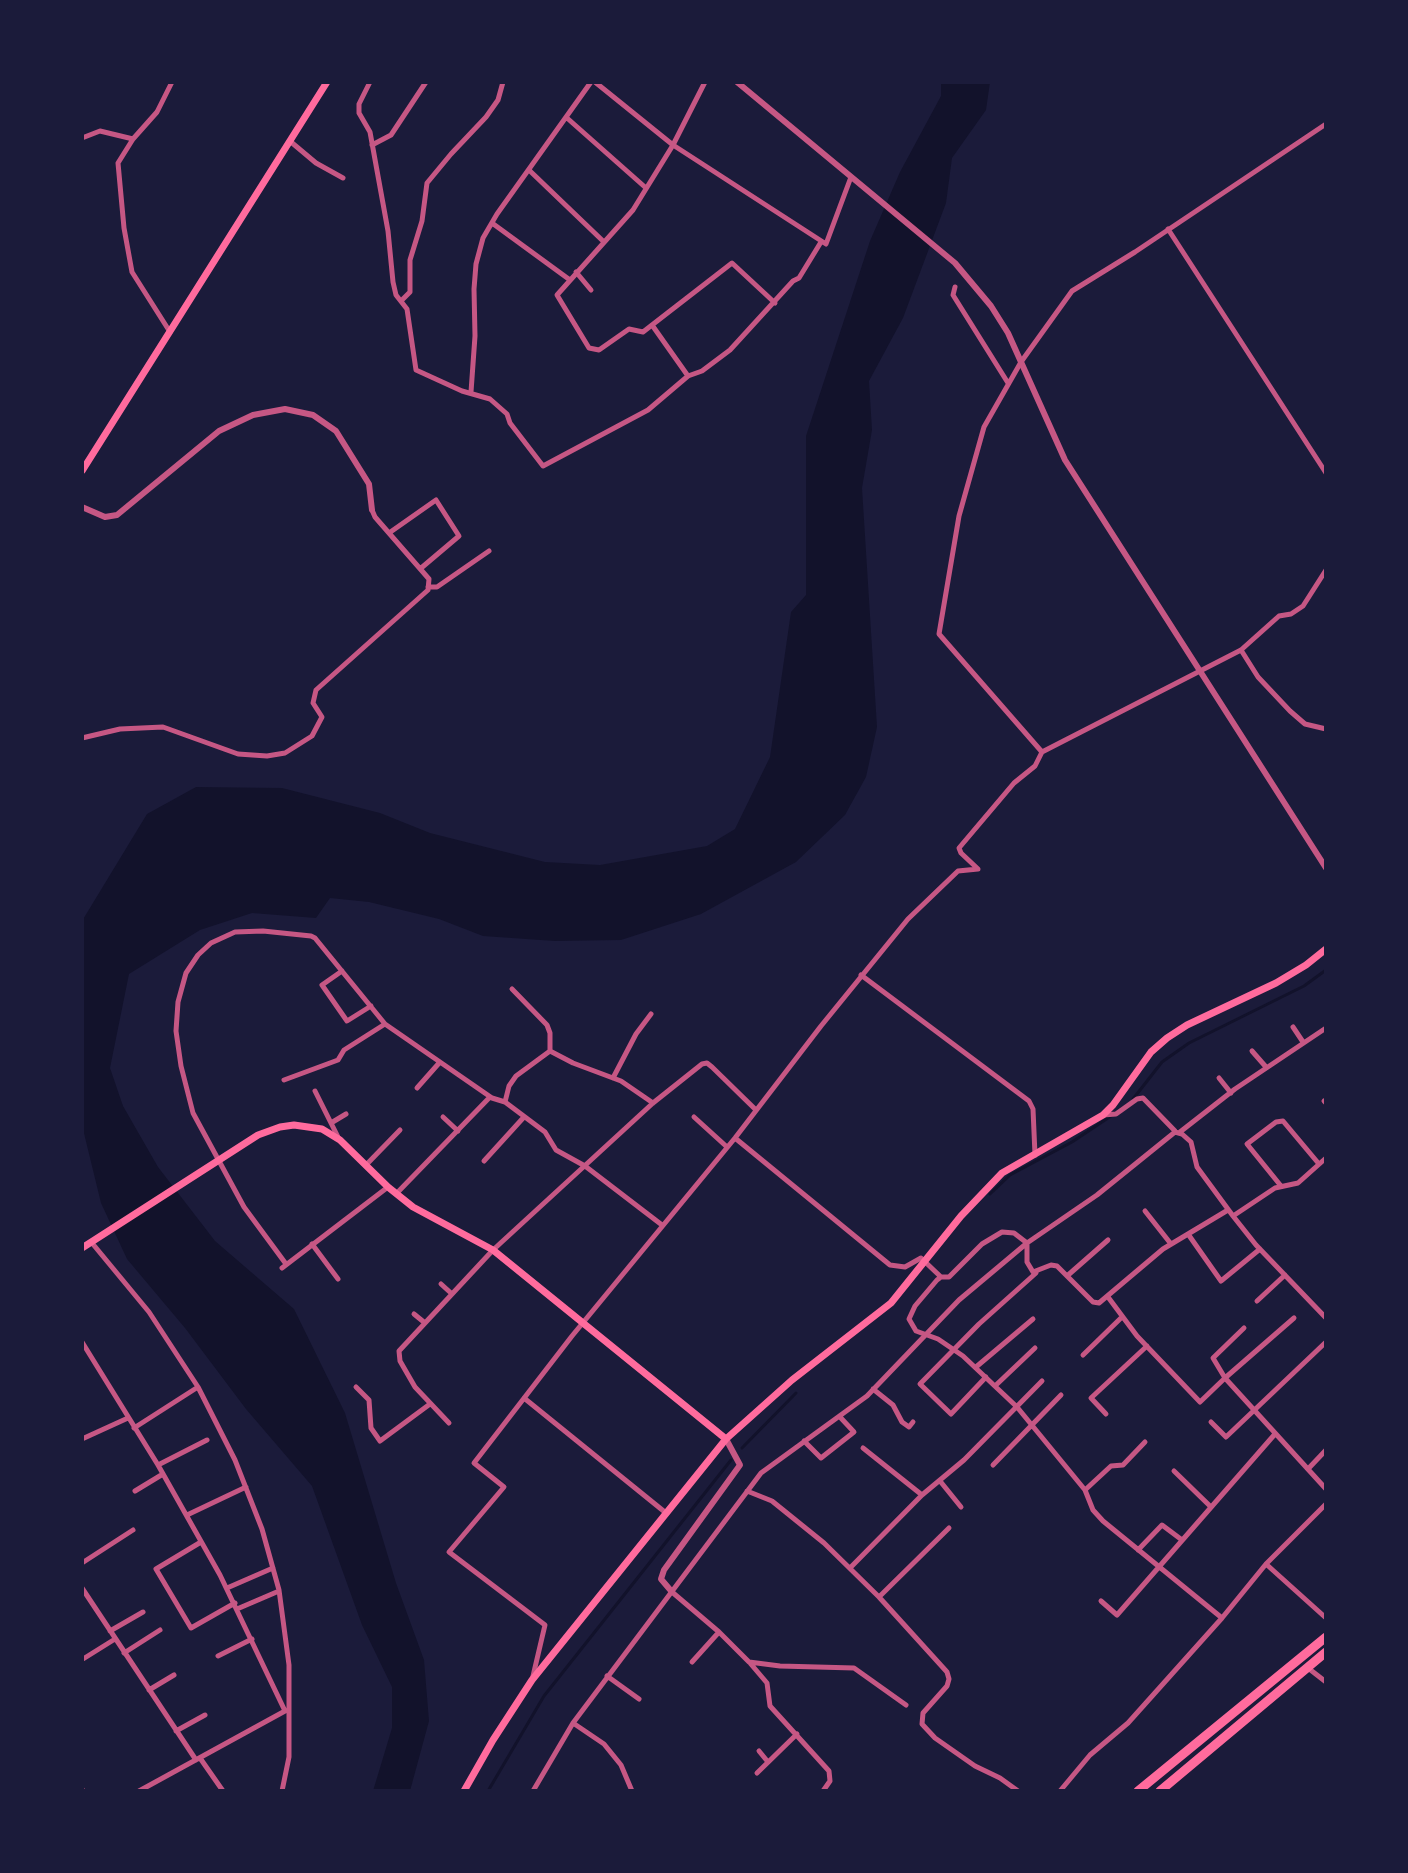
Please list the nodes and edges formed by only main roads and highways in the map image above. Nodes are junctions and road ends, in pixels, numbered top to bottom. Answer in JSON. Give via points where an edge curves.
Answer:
{"nodes":[{"id":1,"x":327,"y":82,"type":"edge"},
{"id":2,"x":82,"y":471,"type":"edge"},
{"id":3,"x":1326,"y":949,"type":"edge"},
{"id":4,"x":82,"y":1248,"type":"edge"},
{"id":5,"x":726,"y":1439,"type":"junction"},
{"id":6,"x":1326,"y":1637,"type":"edge"},
{"id":7,"x":1326,"y":1652,"type":"edge"},
{"id":8,"x":464,"y":1791,"type":"edge"},
{"id":9,"x":1138,"y":1791,"type":"edge"},
{"id":10,"x":1160,"y":1791,"type":"edge"}],
"edges":[{"from":1,"to":2,"type":"main road"},
{"from":3,"to":5,"type":"main road","via":[[1276,983],[1167,1038],[1103,1115],[1002,1173],[891,1303]]},
{"from":4,"to":5,"type":"main road","via":[[258,1135],[308,1125],[340,1140],[427,1216],[493,1250]]},
{"from":5,"to":8,"type":"main road","via":[[532,1680]]},
{"from":6,"to":9,"type":"highway"},
{"from":7,"to":10,"type":"highway"}]}
